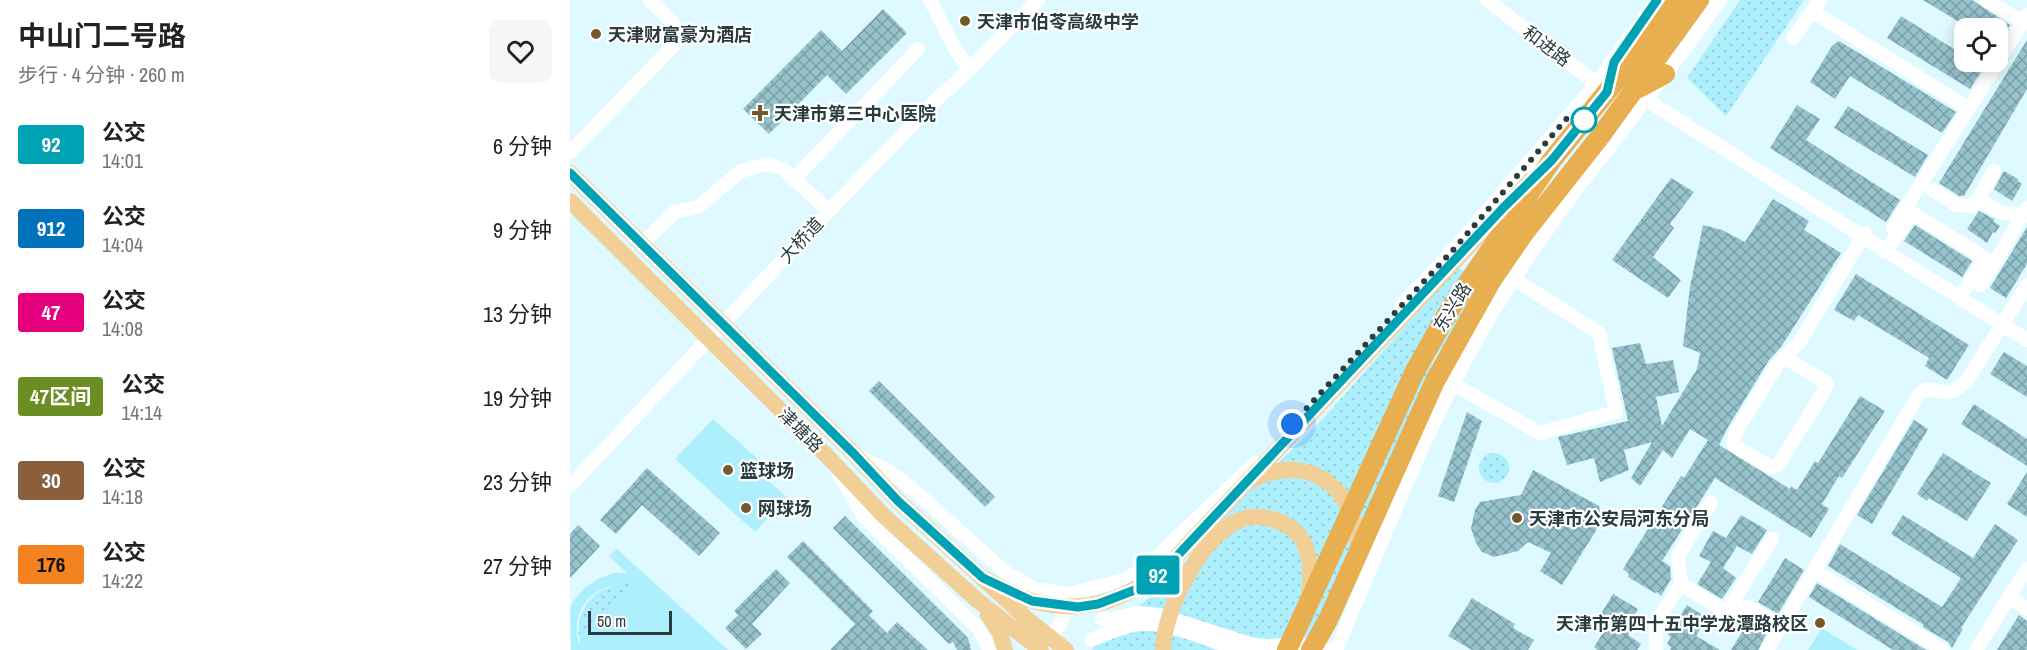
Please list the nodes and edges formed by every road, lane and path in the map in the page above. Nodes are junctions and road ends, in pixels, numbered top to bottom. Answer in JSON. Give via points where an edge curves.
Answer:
{"nodes":[{"id":1,"x":649,"y":0,"type":"edge"},
{"id":2,"x":930,"y":0,"type":"edge"},
{"id":3,"x":1038,"y":0,"type":"edge"},
{"id":4,"x":1487,"y":0,"type":"edge"},
{"id":5,"x":1657,"y":0,"type":"edge"},
{"id":6,"x":1678,"y":0,"type":"edge"},
{"id":7,"x":1699,"y":0,"type":"edge"},
{"id":8,"x":1720,"y":0,"type":"edge"},
{"id":9,"x":1986,"y":0,"type":"edge"},
{"id":10,"x":1816,"y":5,"type":"edge"},
{"id":11,"x":2025,"y":19,"type":"edge"},
{"id":12,"x":1793,"y":38,"type":"dead end"},
{"id":13,"x":2008,"y":45,"type":"edge"},
{"id":14,"x":918,"y":49,"type":"dead end"},
{"id":15,"x":1614,"y":62,"type":"joint"},
{"id":16,"x":969,"y":69,"type":"junction"},
{"id":17,"x":1991,"y":72,"type":"edge"},
{"id":18,"x":1602,"y":88,"type":"junction"},
{"id":19,"x":1645,"y":88,"type":"junction"},
{"id":20,"x":1968,"y":108,"type":"junction"},
{"id":21,"x":570,"y":152,"type":"edge"},
{"id":22,"x":1552,"y":160,"type":"junction"},
{"id":23,"x":1995,"y":171,"type":"dead end"},
{"id":24,"x":570,"y":173,"type":"edge"},
{"id":25,"x":794,"y":179,"type":"junction"},
{"id":26,"x":1933,"y":190,"type":"dead end"},
{"id":27,"x":1978,"y":199,"type":"junction"},
{"id":28,"x":570,"y":201,"type":"edge"},
{"id":29,"x":829,"y":211,"type":"junction"},
{"id":30,"x":2026,"y":213,"type":"edge"},
{"id":31,"x":1893,"y":228,"type":"dead end"},
{"id":32,"x":1864,"y":235,"type":"junction"},
{"id":33,"x":642,"y":244,"type":"junction"},
{"id":34,"x":1887,"y":250,"type":"junction"},
{"id":35,"x":1514,"y":279,"type":"junction"},
{"id":36,"x":1980,"y":285,"type":"dead end"},
{"id":37,"x":2027,"y":285,"type":"edge"},
{"id":38,"x":1961,"y":296,"type":"junction"},
{"id":39,"x":2004,"y":323,"type":"junction"},
{"id":40,"x":722,"y":324,"type":"junction"},
{"id":41,"x":2027,"y":334,"type":"edge"},
{"id":42,"x":708,"y":338,"type":"junction"},
{"id":43,"x":2027,"y":340,"type":"edge"},
{"id":44,"x":1785,"y":357,"type":"junction"},
{"id":45,"x":1453,"y":384,"type":"junction"},
{"id":46,"x":854,"y":454,"type":"junction"},
{"id":47,"x":831,"y":460,"type":"junction"},
{"id":48,"x":1248,"y":482,"type":"junction"},
{"id":49,"x":570,"y":486,"type":"edge"},
{"id":50,"x":1711,"y":502,"type":"dead end"},
{"id":51,"x":1362,"y":532,"type":"junction"},
{"id":52,"x":1772,"y":539,"type":"dead end"},
{"id":53,"x":2027,"y":569,"type":"edge"},
{"id":54,"x":1815,"y":571,"type":"junction"},
{"id":55,"x":983,"y":578,"type":"junction"},
{"id":56,"x":2027,"y":578,"type":"edge"},
{"id":57,"x":1681,"y":584,"type":"junction"},
{"id":58,"x":1095,"y":589,"type":"junction"},
{"id":59,"x":1070,"y":594,"type":"junction"},
{"id":60,"x":2011,"y":599,"type":"junction"},
{"id":61,"x":977,"y":600,"type":"junction"},
{"id":62,"x":2027,"y":609,"type":"edge"},
{"id":63,"x":1306,"y":610,"type":"junction"},
{"id":64,"x":1726,"y":612,"type":"junction"},
{"id":65,"x":1102,"y":619,"type":"junction"},
{"id":66,"x":1328,"y":620,"type":"junction"},
{"id":67,"x":1781,"y":626,"type":"junction"},
{"id":68,"x":1087,"y":645,"type":"edge"},
{"id":69,"x":990,"y":650,"type":"edge"},
{"id":70,"x":1005,"y":650,"type":"edge"},
{"id":71,"x":1040,"y":650,"type":"edge"},
{"id":72,"x":1066,"y":650,"type":"edge"},
{"id":73,"x":1163,"y":650,"type":"edge"},
{"id":74,"x":1238,"y":650,"type":"edge"},
{"id":75,"x":1287,"y":650,"type":"edge"},
{"id":76,"x":1311,"y":650,"type":"edge"},
{"id":77,"x":1320,"y":650,"type":"edge"},
{"id":78,"x":1328,"y":650,"type":"edge"},
{"id":79,"x":1336,"y":650,"type":"edge"},
{"id":80,"x":1656,"y":650,"type":"edge"},
{"id":81,"x":1767,"y":650,"type":"edge"},
{"id":82,"x":1943,"y":650,"type":"edge"},
{"id":83,"x":1976,"y":650,"type":"edge"},
{"id":84,"x":1981,"y":650,"type":"edge"}],
"edges":[{"from":1,"to":21,"type":"street","via":[[677,28],[678,41]]},
{"from":2,"to":16,"type":"street"},
{"from":3,"to":16,"type":"street","name":"大桥道"},
{"from":4,"to":18,"type":"street","name":"和进路"},
{"from":5,"to":15,"type":"street"},
{"from":6,"to":18,"type":"highway","name":"东兴路","via":[[1651,37]]},
{"from":7,"to":19,"type":"highway","name":"东兴路"},
{"from":8,"to":19,"type":"street"},
{"from":9,"to":11,"type":"street"},
{"from":10,"to":12,"type":"street"},
{"from":10,"to":20,"type":"street"},
{"from":11,"to":13,"type":"street"},
{"from":14,"to":25,"type":"street"},
{"from":15,"to":18,"type":"highway"},
{"from":16,"to":29,"type":"street","name":"大桥道"},
{"from":17,"to":20,"type":"street"},
{"from":18,"to":22,"type":"highway","name":"东兴路"},
{"from":18,"to":58,"type":"street","via":[[1264,454],[1148,565],[1127,579]]},
{"from":19,"to":32,"type":"street"},
{"from":19,"to":35,"type":"street"},
{"from":19,"to":51,"type":"highway","name":"东兴路","via":[[1602,134],[1491,281],[1435,381]]},
{"from":20,"to":31,"type":"street"},
{"from":22,"to":48,"type":"main road"},
{"from":22,"to":63,"type":"highway","name":"东兴路","via":[[1450,309],[1415,371]]},
{"from":23,"to":27,"type":"street"},
{"from":24,"to":33,"type":"main road","name":"津塘路"},
{"from":25,"to":29,"type":"street"},
{"from":25,"to":33,"type":"street","via":[[783,169],[768,164],[741,171],[698,207],[675,212]]},
{"from":26,"to":27,"type":"street","via":[[1956,205],[1972,206]]},
{"from":27,"to":30,"type":"street","via":[[2002,213]]},
{"from":28,"to":42,"type":"main road","name":"津塘路"},
{"from":29,"to":40,"type":"street","name":"大桥道"},
{"from":30,"to":36,"type":"street"},
{"from":32,"to":34,"type":"street"},
{"from":32,"to":44,"type":"street","via":[[1801,340]]},
{"from":33,"to":40,"type":"main road","name":"津塘路"},
{"from":34,"to":38,"type":"street"},
{"from":34,"to":38,"type":"street","via":[[1912,213],[1985,258]]},
{"from":35,"to":45,"type":"street"},
{"from":35,"to":45,"type":"street","via":[[1599,333],[1616,412],[1540,433]]},
{"from":37,"to":39,"type":"street"},
{"from":38,"to":39,"type":"street"},
{"from":39,"to":41,"type":"street"},
{"from":39,"to":43,"type":"street"},
{"from":39,"to":54,"type":"street","via":[[1966,382],[1949,392],[1930,389],[1919,394]]},
{"from":40,"to":42,"type":"street","name":"大桥道"},
{"from":40,"to":46,"type":"main road","name":"津塘路"},
{"from":42,"to":47,"type":"main road","name":"津塘路"},
{"from":42,"to":49,"type":"street","name":"大桥道"},
{"from":44,"to":44,"type":"street","via":[[1733,442],[1770,467],[1780,462],[1827,383]]},
{"from":45,"to":79,"type":"street"},
{"from":46,"to":55,"type":"main road","name":"津塘路","via":[[898,501]]},
{"from":46,"to":59,"type":"street","via":[[915,491],[1006,573],[1035,589]]},
{"from":47,"to":61,"type":"main road","name":"津塘路","via":[[884,516]]},
{"from":47,"to":69,"type":"street","via":[[864,517],[978,628]]},
{"from":48,"to":51,"type":"main road","via":[[1281,471],[1300,470],[1317,475],[1342,495]]},
{"from":48,"to":55,"type":"main road","via":[[1163,571],[1121,597],[1078,607],[1053,605],[1032,601]]},
{"from":50,"to":57,"type":"street","via":[[1678,556]]},
{"from":51,"to":66,"type":"highway","name":"东兴路","via":[[1358,556]]},
{"from":52,"to":64,"type":"street"},
{"from":53,"to":60,"type":"street"},
{"from":54,"to":67,"type":"street"},
{"from":54,"to":82,"type":"street"},
{"from":55,"to":72,"type":"main road","name":"津塘路"},
{"from":56,"to":60,"type":"street"},
{"from":57,"to":64,"type":"street"},
{"from":57,"to":80,"type":"street","via":[[1656,622]]},
{"from":58,"to":59,"type":"street"},
{"from":58,"to":65,"type":"street"},
{"from":59,"to":71,"type":"street","via":[[1061,622]]},
{"from":60,"to":62,"type":"street"},
{"from":60,"to":83,"type":"street"},
{"from":60,"to":84,"type":"street"},
{"from":61,"to":70,"type":"main road","via":[[1000,633]]},
{"from":61,"to":71,"type":"main road","name":"津塘路"},
{"from":63,"to":73,"type":"main road","via":[[1311,566],[1301,538],[1278,521],[1254,516],[1243,519],[1221,531],[1192,567],[1174,605]]},
{"from":63,"to":75,"type":"highway","name":"东兴路"},
{"from":64,"to":67,"type":"street","via":[[1748,607]]},
{"from":65,"to":68,"type":"street"},
{"from":65,"to":78,"type":"street","via":[[1137,613],[1160,615],[1250,644],[1302,644]]},
{"from":66,"to":76,"type":"highway","name":"东兴路"},
{"from":66,"to":77,"type":"main road"},
{"from":67,"to":81,"type":"street"},
{"from":68,"to":74,"type":"street","via":[[1124,627],[1153,624]]}]}
